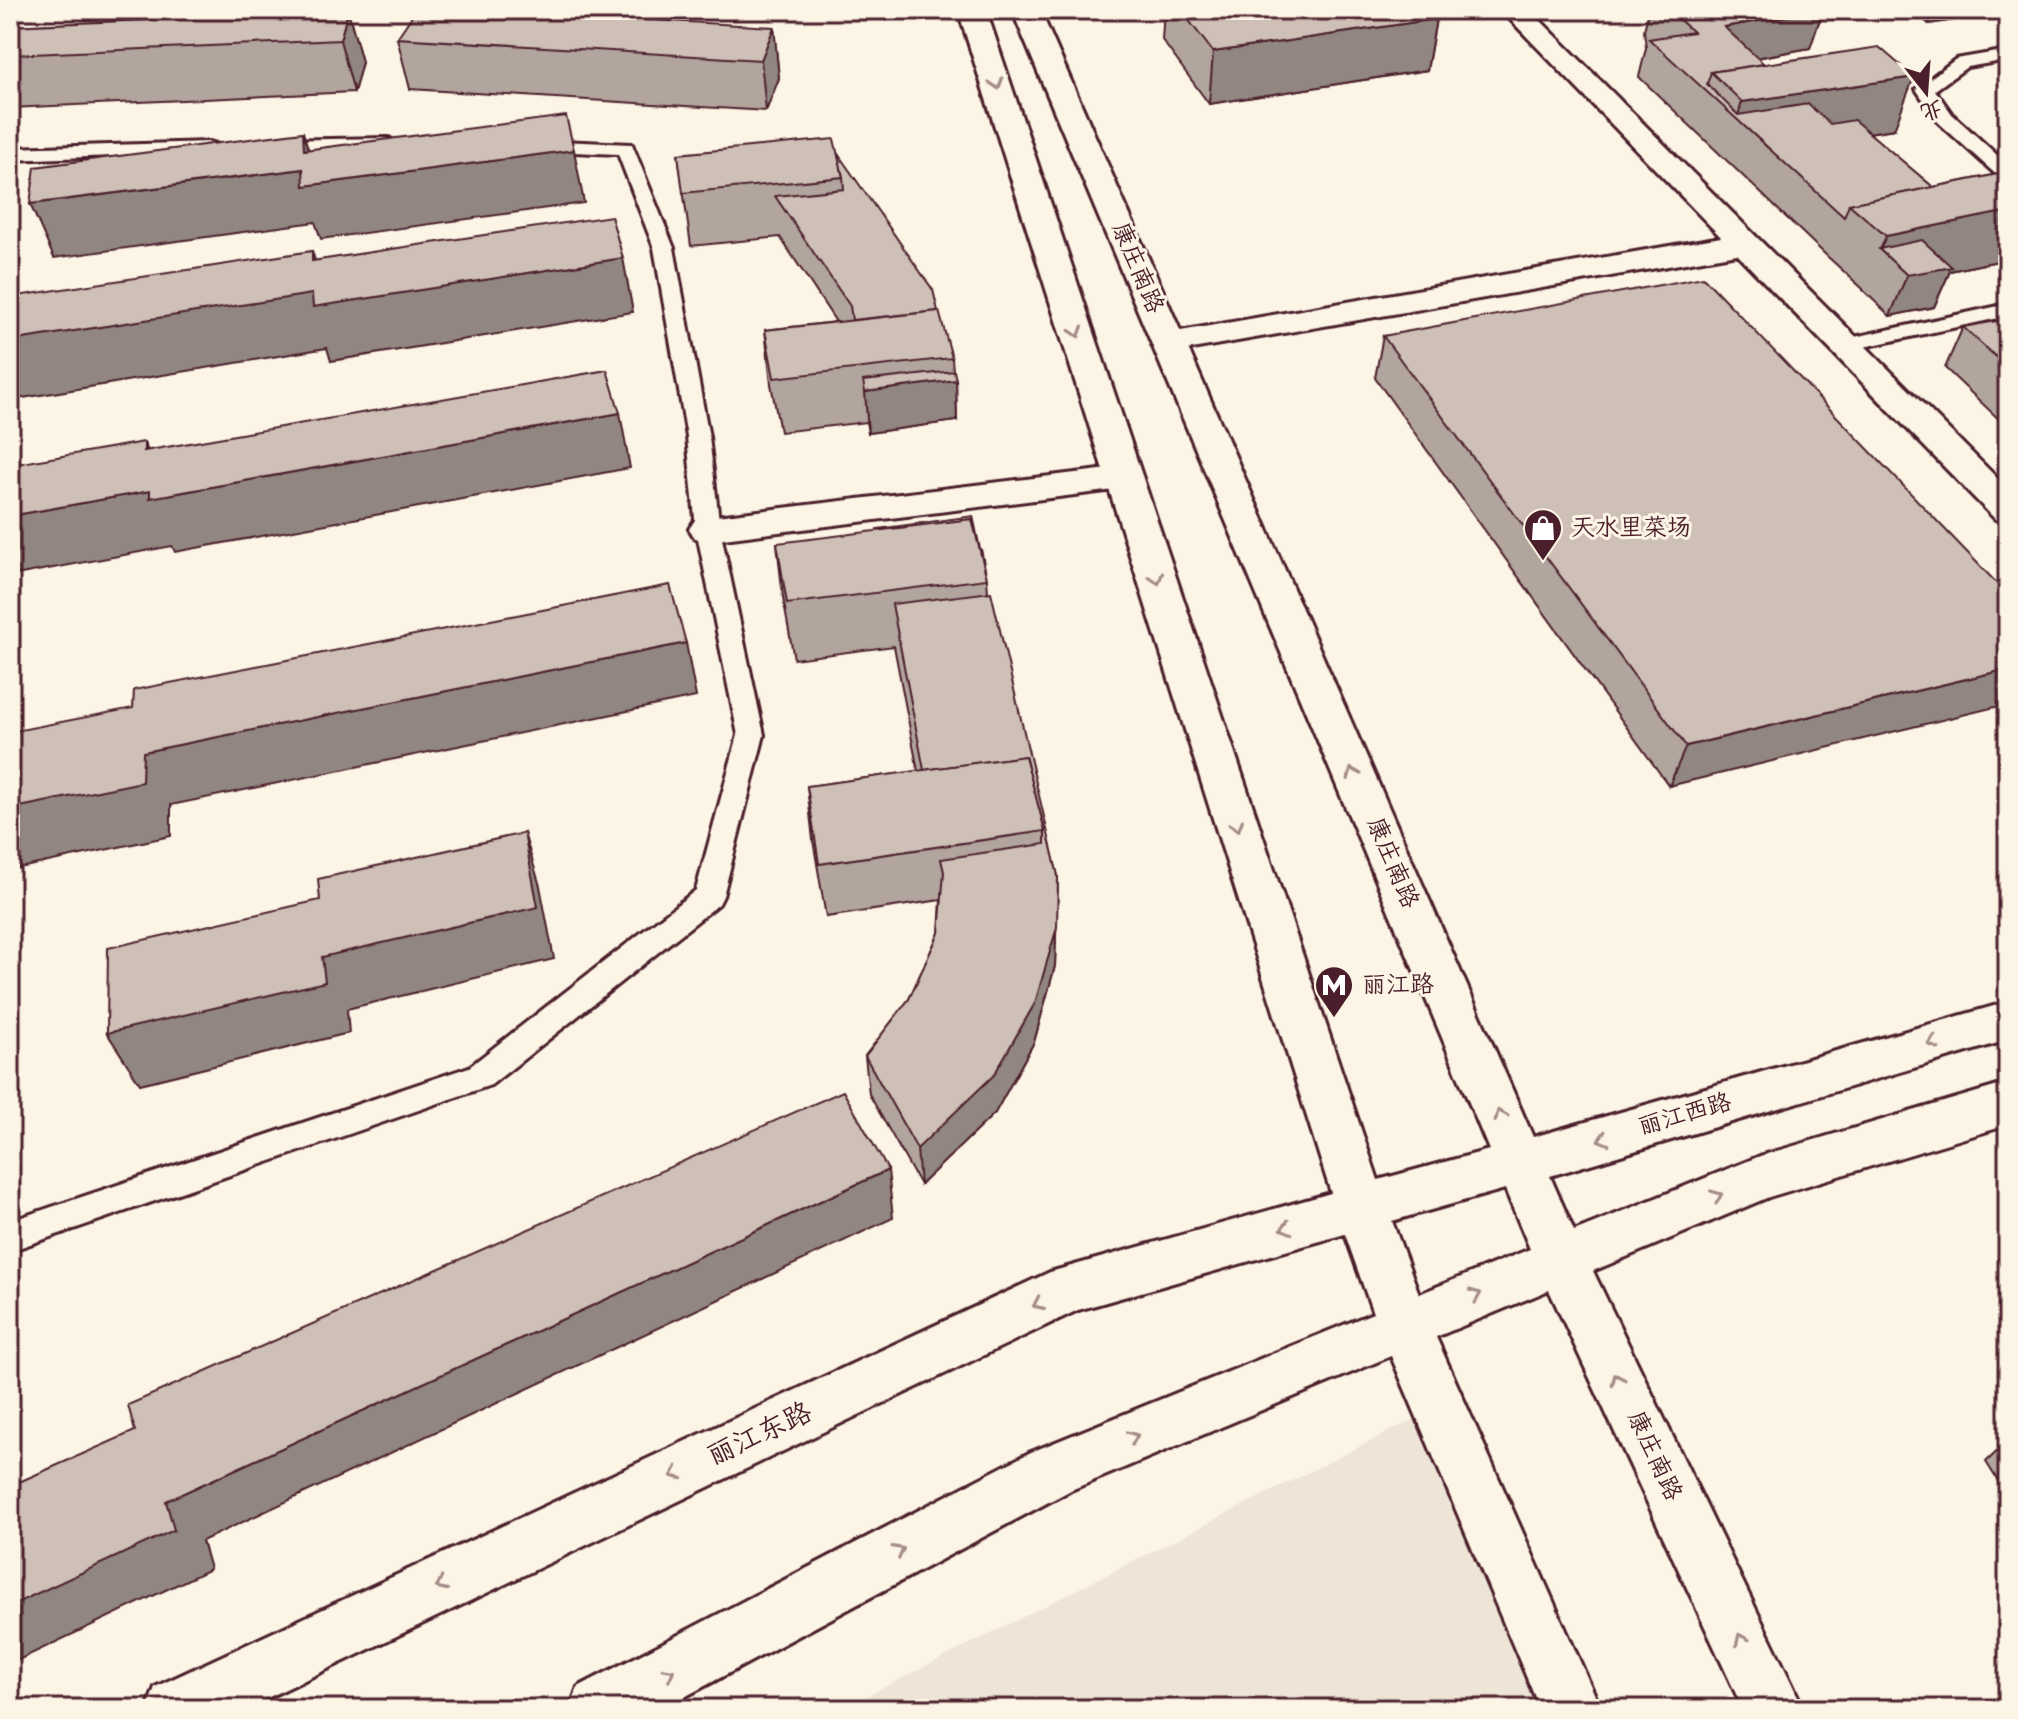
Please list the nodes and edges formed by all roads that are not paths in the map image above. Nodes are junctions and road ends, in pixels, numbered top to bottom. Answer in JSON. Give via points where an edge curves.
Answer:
{"nodes":[{"id":1,"x":972,"y":10,"type":"edge"},
{"id":2,"x":1026,"y":10,"type":"edge"},
{"id":3,"x":1515,"y":10,"type":"edge"},
{"id":4,"x":2008,"y":55,"type":"edge"},
{"id":5,"x":410,"y":144,"type":"edge"},
{"id":6,"x":517,"y":146,"type":"edge"},
{"id":7,"x":10,"y":154,"type":"edge"},
{"id":8,"x":2008,"y":175,"type":"edge"},
{"id":9,"x":1744,"y":243,"type":"junction"},
{"id":10,"x":2008,"y":310,"type":"edge"},
{"id":11,"x":1169,"y":343,"type":"junction"},
{"id":12,"x":1845,"y":345,"type":"junction"},
{"id":13,"x":1125,"y":479,"type":"junction"},
{"id":14,"x":2008,"y":511,"type":"edge"},
{"id":15,"x":708,"y":529,"type":"junction"},
{"id":16,"x":2008,"y":1021,"type":"edge"},
{"id":17,"x":2008,"y":1104,"type":"edge"},
{"id":18,"x":1520,"y":1163,"type":"junction"},
{"id":19,"x":1361,"y":1207,"type":"junction"},
{"id":20,"x":10,"y":1236,"type":"edge"},
{"id":21,"x":1561,"y":1260,"type":"junction"},
{"id":22,"x":1404,"y":1325,"type":"junction"},
{"id":23,"x":177,"y":1709,"type":"edge"},
{"id":24,"x":600,"y":1709,"type":"edge"},
{"id":25,"x":1571,"y":1709,"type":"edge"},
{"id":26,"x":1774,"y":1709,"type":"edge"}],
"edges":[{"from":1,"to":13,"type":"main road","one_way":true},
{"from":2,"to":11,"type":"main road","name":"康庄南路"},
{"from":3,"to":9,"type":"main road"},
{"from":4,"to":8,"type":"lane","via":[[1962,63],[1925,89],[1945,118]]},
{"from":5,"to":7,"type":"lane"},
{"from":6,"to":15,"type":"lane","via":[[625,148],[664,248],[698,437]]},
{"from":9,"to":11,"type":"main road"},
{"from":9,"to":12,"type":"main road"},
{"from":10,"to":12,"type":"lane"},
{"from":18,"to":11,"type":"main road","name":"康庄南路","one_way":true},
{"from":12,"to":14,"type":"main road"},
{"from":13,"to":15,"type":"main road"},
{"from":13,"to":19,"type":"main road","one_way":true},
{"from":15,"to":20,"type":"lane","via":[[751,735],[709,896],[480,1076]]},
{"from":16,"to":18,"type":"main road","name":"丽江西路","one_way":true},
{"from":21,"to":17,"type":"main road","one_way":true,"via":[[1760,1178]]},
{"from":18,"to":19,"type":"main road","name":"丽江西路"},
{"from":18,"to":21,"type":"main road","name":"康庄南路"},
{"from":19,"to":22,"type":"main road"},
{"from":19,"to":23,"type":"main road","name":"丽江东路","one_way":true,"via":[[1069,1289]]},
{"from":22,"to":21,"type":"main road","one_way":true},
{"from":26,"to":21,"type":"main road","name":"康庄南路","one_way":true},
{"from":24,"to":22,"type":"main road","one_way":true,"via":[[1051,1471]]},
{"from":22,"to":25,"type":"main road"}]}
